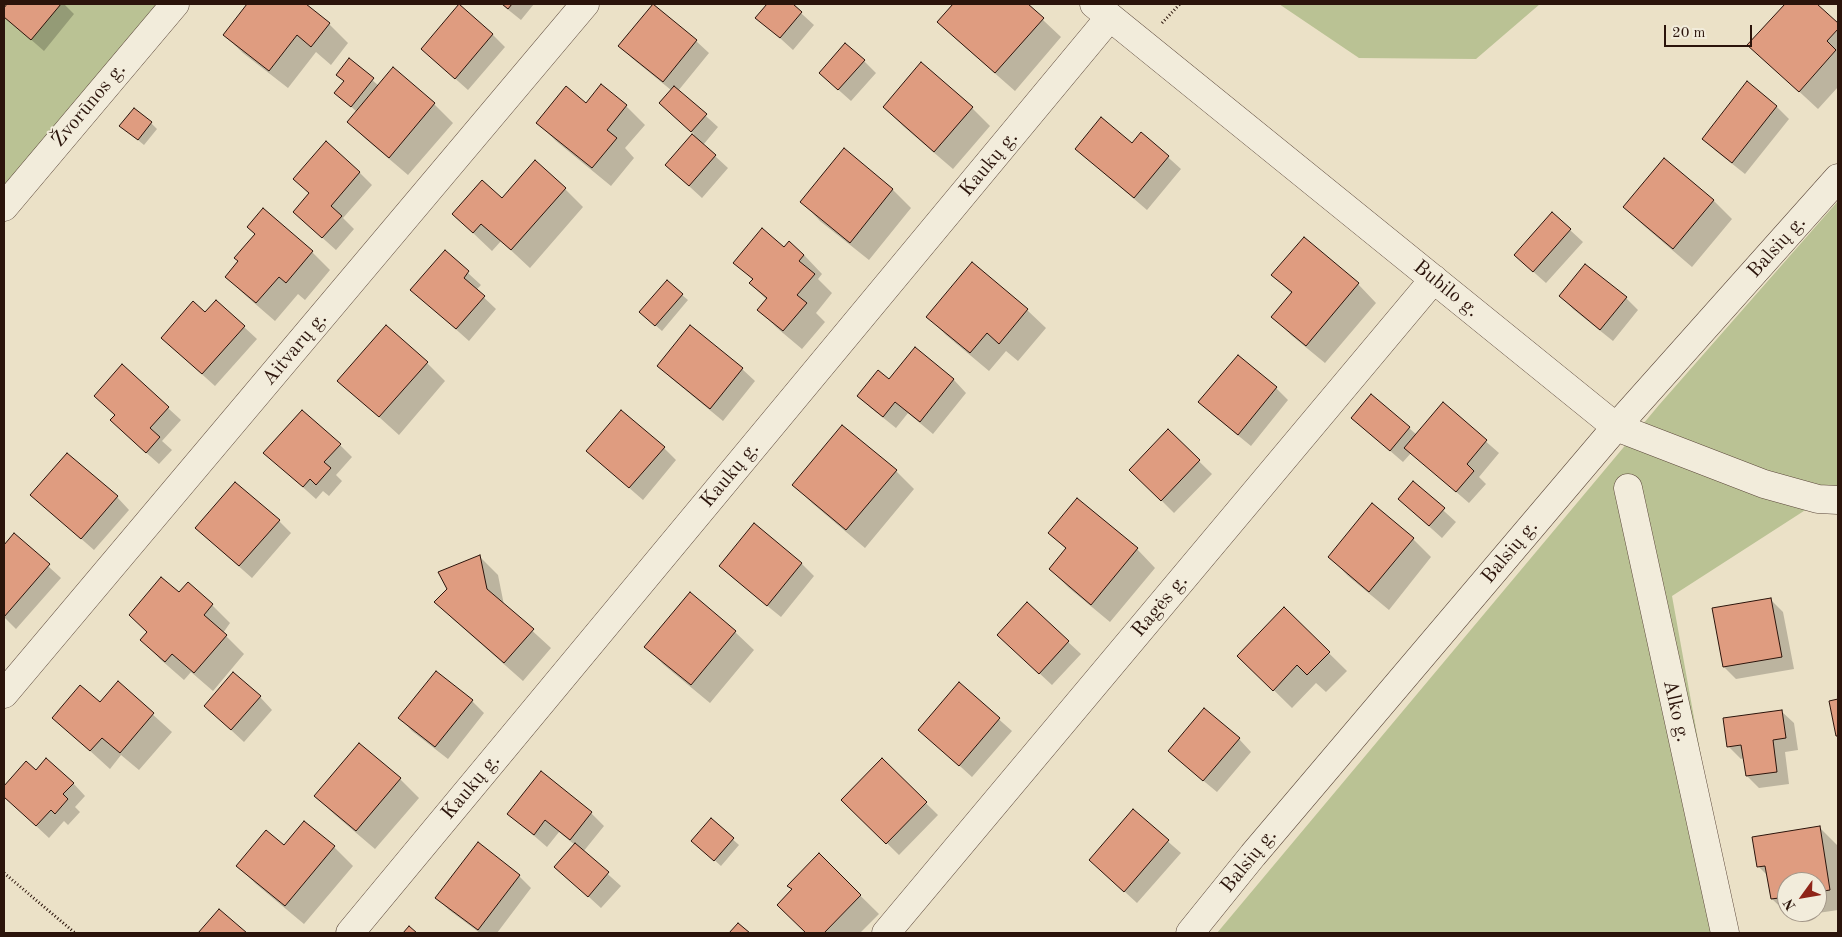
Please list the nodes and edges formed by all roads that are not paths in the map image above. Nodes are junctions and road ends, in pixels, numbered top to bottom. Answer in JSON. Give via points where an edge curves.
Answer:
{"nodes":[{"id":1,"x":175,"y":4,"type":"edge"},
{"id":2,"x":585,"y":4,"type":"edge"},
{"id":3,"x":1102,"y":10,"type":"edge"},
{"id":4,"x":1838,"y":178,"type":"edge"},
{"id":5,"x":4,"y":207,"type":"edge"},
{"id":6,"x":1434,"y":279,"type":"junction"},
{"id":7,"x":1616,"y":427,"type":"junction"},
{"id":8,"x":1628,"y":488,"type":"dead end"},
{"id":9,"x":1838,"y":500,"type":"edge"},
{"id":10,"x":4,"y":694,"type":"edge"},
{"id":11,"x":350,"y":933,"type":"edge"},
{"id":12,"x":886,"y":933,"type":"edge"},
{"id":13,"x":1190,"y":933,"type":"edge"},
{"id":14,"x":1725,"y":933,"type":"edge"}],
"edges":[{"from":1,"to":5,"type":"street","name":"Žvorūnos g."},
{"from":2,"to":10,"type":"street","name":"Aitvarų g."},
{"from":3,"to":6,"type":"street","name":"Bubilo g."},
{"from":3,"to":11,"type":"street","name":"Kaukų g."},
{"from":4,"to":7,"type":"street","name":"Balsių g."},
{"from":6,"to":7,"type":"street","name":"Bubilo g."},
{"from":6,"to":12,"type":"street","name":"Ragės g."},
{"from":7,"to":9,"type":"street","name":"Bubilo g.","via":[[1764,484],[1818,499]]},
{"from":7,"to":13,"type":"street","name":"Balsių g."},
{"from":8,"to":14,"type":"street","name":"Alko g."}]}
